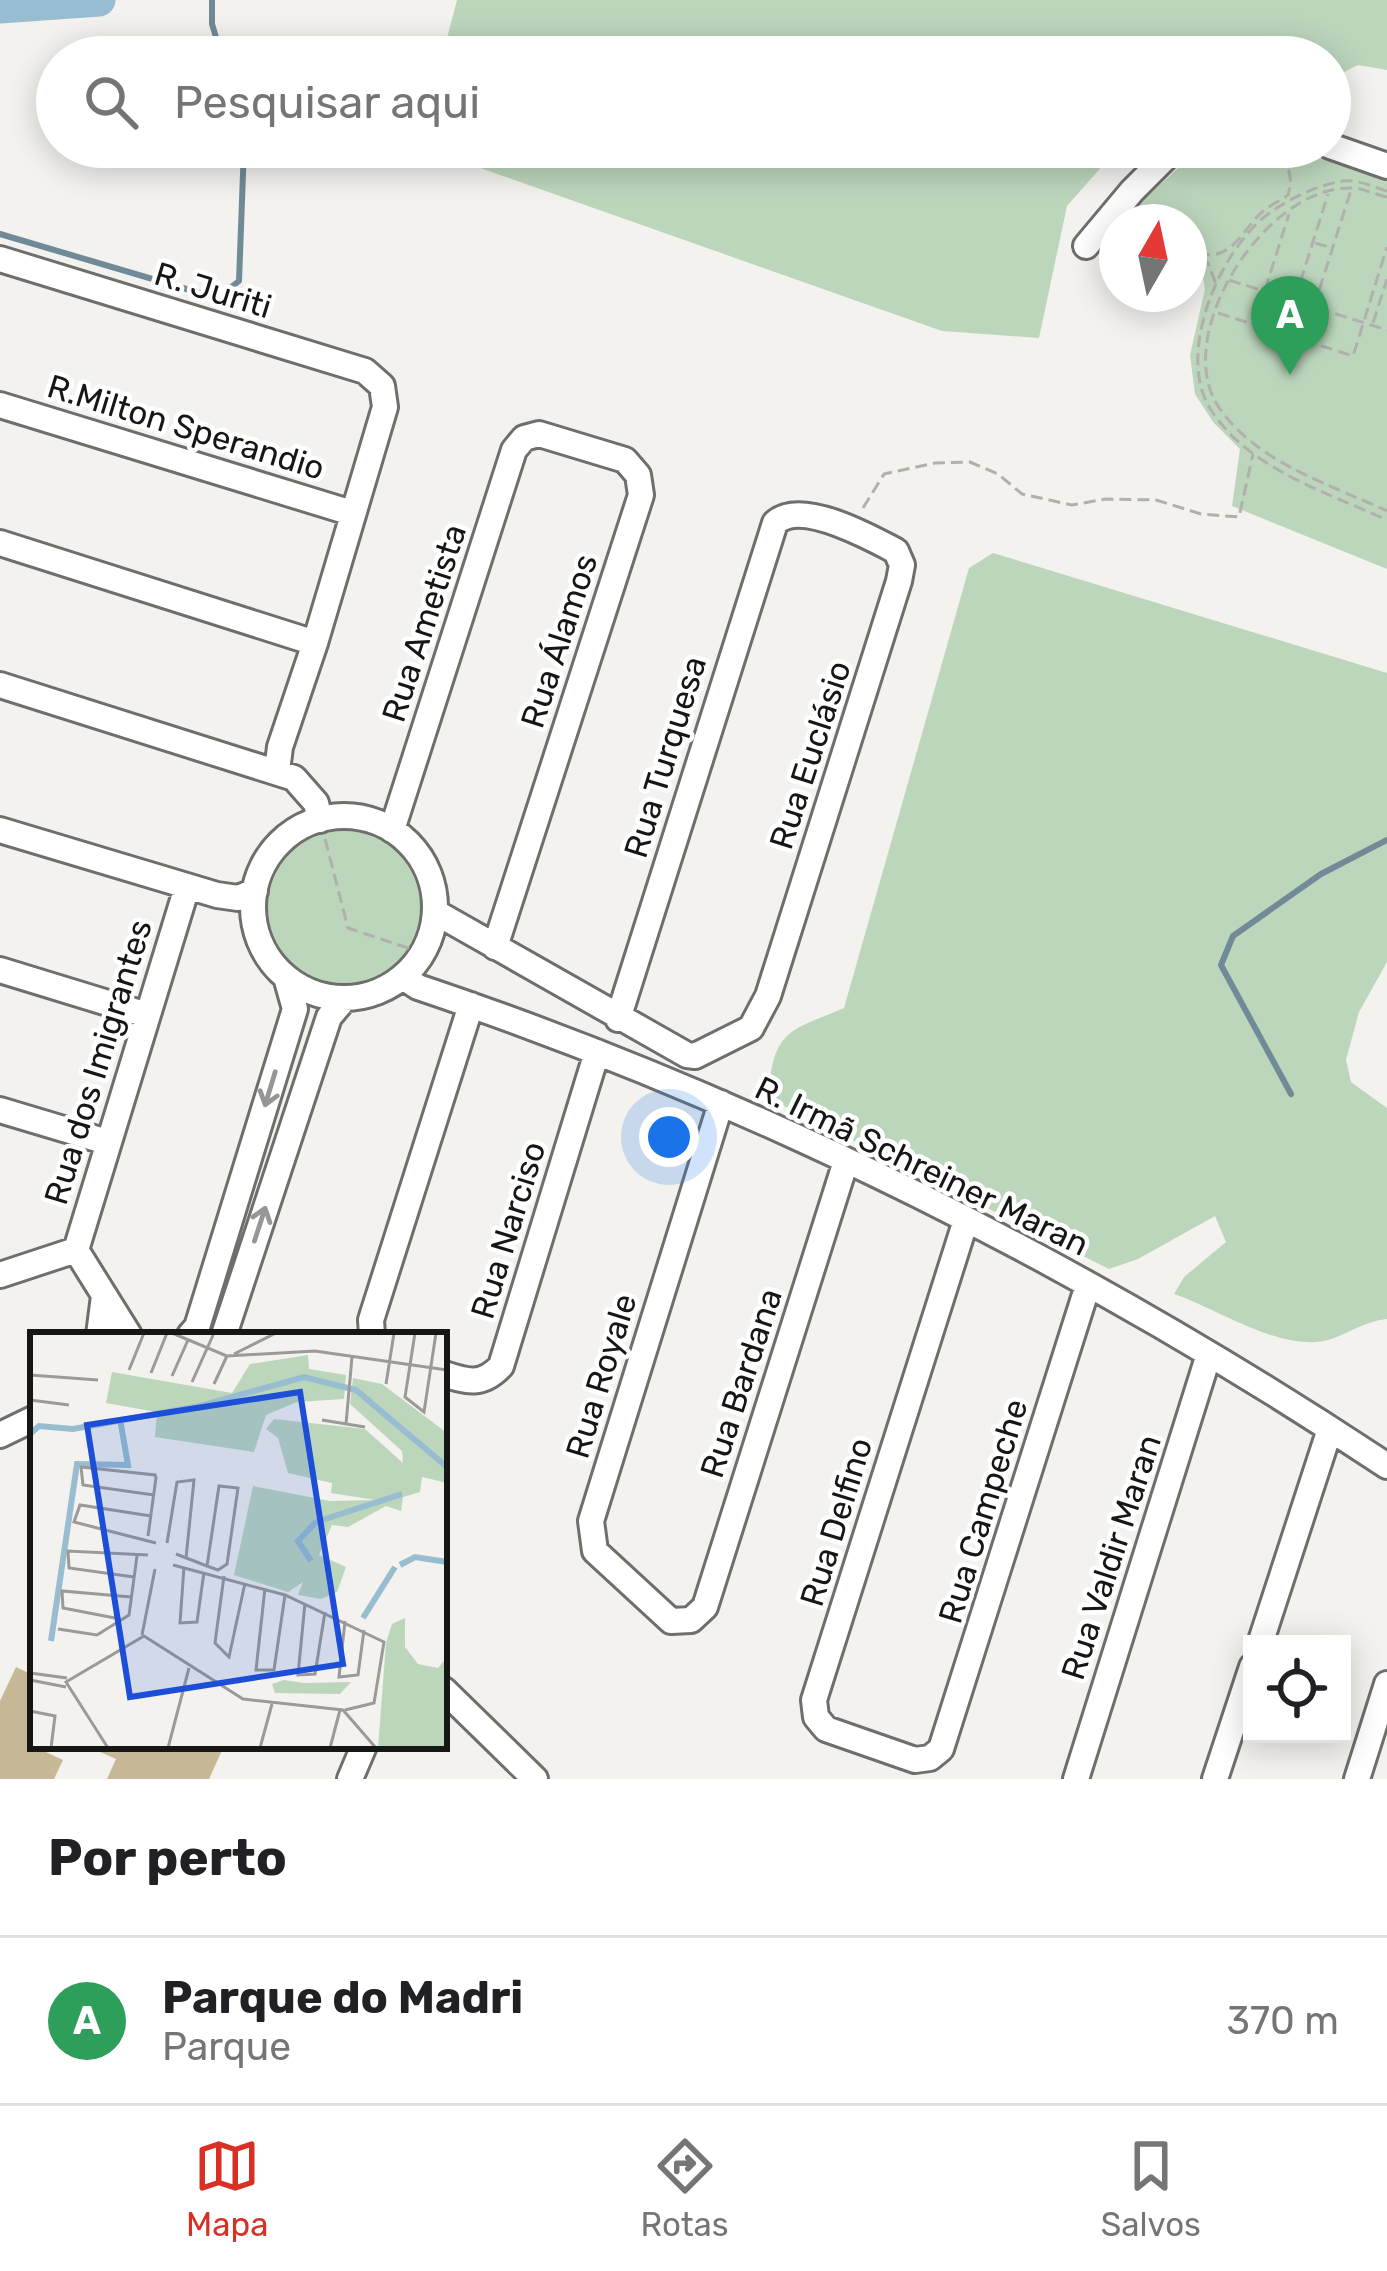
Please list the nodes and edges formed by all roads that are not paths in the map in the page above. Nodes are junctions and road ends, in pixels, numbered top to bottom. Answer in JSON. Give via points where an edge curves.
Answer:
{"nodes":[{"id":1,"x":1351,"y":151,"type":"edge"},
{"id":2,"x":1387,"y":166,"type":"edge"},
{"id":3,"x":1164,"y":168,"type":"edge"},
{"id":4,"x":1086,"y":246,"type":"dead end"},
{"id":5,"x":0,"y":259,"type":"edge"},
{"id":6,"x":0,"y":405,"type":"edge"},
{"id":7,"x":524,"y":438,"type":"joint"},
{"id":8,"x":352,"y":513,"type":"junction"},
{"id":9,"x":780,"y":518,"type":"joint"},
{"id":10,"x":0,"y":543,"type":"edge"},
{"id":11,"x":316,"y":643,"type":"junction"},
{"id":12,"x":0,"y":686,"type":"edge"},
{"id":13,"x":277,"y":771,"type":"junction"},
{"id":14,"x":320,"y":820,"type":"junction"},
{"id":15,"x":0,"y":830,"type":"edge"},
{"id":16,"x":392,"y":830,"type":"junction"},
{"id":17,"x":187,"y":886,"type":"junction"},
{"id":18,"x":255,"y":891,"type":"junction"},
{"id":19,"x":435,"y":912,"type":"junction"},
{"id":20,"x":494,"y":947,"type":"junction"},
{"id":21,"x":0,"y":970,"type":"edge"},
{"id":22,"x":403,"y":976,"type":"junction"},
{"id":23,"x":286,"y":977,"type":"junction"},
{"id":24,"x":345,"y":998,"type":"junction"},
{"id":25,"x":470,"y":1005,"type":"junction"},
{"id":26,"x":147,"y":1015,"type":"junction"},
{"id":27,"x":618,"y":1019,"type":"junction"},
{"id":28,"x":597,"y":1052,"type":"junction"},
{"id":29,"x":721,"y":1103,"type":"junction"},
{"id":30,"x":0,"y":1110,"type":"edge"},
{"id":31,"x":107,"y":1142,"type":"junction"},
{"id":32,"x":846,"y":1161,"type":"junction"},
{"id":33,"x":966,"y":1220,"type":"junction"},
{"id":34,"x":76,"y":1250,"type":"junction"},
{"id":35,"x":4,"y":1267,"type":"edge"},
{"id":36,"x":1088,"y":1285,"type":"junction"},
{"id":37,"x":104,"y":1296,"type":"junction"},
{"id":38,"x":99,"y":1332,"type":"edge"},
{"id":39,"x":127,"y":1332,"type":"edge"},
{"id":40,"x":192,"y":1332,"type":"edge"},
{"id":41,"x":225,"y":1332,"type":"edge"},
{"id":42,"x":372,"y":1332,"type":"edge"},
{"id":43,"x":1209,"y":1354,"type":"junction"},
{"id":44,"x":447,"y":1375,"type":"edge"},
{"id":45,"x":30,"y":1420,"type":"edge"},
{"id":46,"x":1330,"y":1429,"type":"junction"},
{"id":47,"x":0,"y":1435,"type":"edge"},
{"id":48,"x":1387,"y":1466,"type":"edge"},
{"id":49,"x":691,"y":1620,"type":"joint"},
{"id":50,"x":1263,"y":1635,"type":"edge"},
{"id":51,"x":1387,"y":1684,"type":"edge"},
{"id":52,"x":447,"y":1693,"type":"edge"},
{"id":53,"x":1243,"y":1694,"type":"edge"},
{"id":54,"x":363,"y":1749,"type":"edge"},
{"id":55,"x":936,"y":1754,"type":"joint"},
{"id":56,"x":350,"y":1779,"type":"edge"},
{"id":57,"x":535,"y":1779,"type":"edge"},
{"id":58,"x":1076,"y":1779,"type":"edge"},
{"id":59,"x":1215,"y":1779,"type":"edge"},
{"id":60,"x":1357,"y":1779,"type":"edge"}],
"edges":[{"from":1,"to":2,"type":"street"},
{"from":3,"to":4,"type":"street","via":[[1132,191]]},
{"from":5,"to":8,"type":"street","name":"R. Juriti","via":[[365,371],[382,386],[385,407]]},
{"from":6,"to":8,"type":"street","name":"R.Milton Sperandio"},
{"from":7,"to":16,"type":"street","name":"Rua Ametista"},
{"from":7,"to":20,"type":"street","name":"Rua Álamos","via":[[539,434],[625,460],[641,495]]},
{"from":8,"to":11,"type":"street"},
{"from":9,"to":27,"type":"street","name":"Rua Turquesa"},
{"from":9,"to":27,"type":"street","name":"Rua Euclásio","via":[[802,513],[864,534],[896,550],[902,565],[768,995],[751,1028],[695,1056]]},
{"from":10,"to":11,"type":"street"},
{"from":11,"to":13,"type":"street"},
{"from":12,"to":13,"type":"street"},
{"from":13,"to":14,"type":"street","via":[[307,789]]},
{"from":14,"to":16,"type":"street","via":[[364,819]]},
{"from":14,"to":18,"type":"street","via":[[277,846]]},
{"from":15,"to":17,"type":"street"},
{"from":16,"to":19,"type":"street","via":[[424,864]]},
{"from":17,"to":18,"type":"street","via":[[238,898]]},
{"from":17,"to":26,"type":"street","name":"Rua dos Imigrantes"},
{"from":18,"to":23,"type":"street","via":[[259,938]]},
{"from":19,"to":20,"type":"street"},
{"from":19,"to":22,"type":"street","via":[[423,953]]},
{"from":20,"to":27,"type":"street"},
{"from":21,"to":26,"type":"street"},
{"from":22,"to":24,"type":"street"},
{"from":22,"to":25,"type":"street","name":"R. Irmã Schreiner Maran"},
{"from":23,"to":24,"type":"street"},
{"from":23,"to":40,"type":"street","one_way":true,"via":[[295,1009]]},
{"from":41,"to":24,"type":"street","one_way":true,"via":[[329,1017]]},
{"from":25,"to":28,"type":"street","name":"R. Irmã Schreiner Maran"},
{"from":25,"to":42,"type":"street"},
{"from":26,"to":31,"type":"street","name":"Rua dos Imigrantes"},
{"from":28,"to":29,"type":"street","name":"R. Irmã Schreiner Maran"},
{"from":28,"to":44,"type":"street","name":"Rua Narciso","via":[[501,1366],[482,1381]]},
{"from":29,"to":32,"type":"street","name":"R. Irmã Schreiner Maran"},
{"from":29,"to":49,"type":"street","name":"Rua Royale","via":[[591,1521],[596,1551],[630,1585],[670,1621]]},
{"from":30,"to":31,"type":"street"},
{"from":31,"to":34,"type":"street","name":"Rua dos Imigrantes"},
{"from":32,"to":33,"type":"street","name":"R. Irmã Schreiner Maran"},
{"from":32,"to":49,"type":"street","name":"Rua Bardana","via":[[706,1607]]},
{"from":33,"to":36,"type":"street","name":"R. Irmã Schreiner Maran"},
{"from":33,"to":55,"type":"street","name":"Rua Delfino","via":[[814,1709],[826,1729],[915,1760]]},
{"from":34,"to":35,"type":"street","name":"Rua dos Imigrantes"},
{"from":34,"to":37,"type":"street"},
{"from":36,"to":43,"type":"street","name":"R. Irmã Schreiner Maran"},
{"from":36,"to":55,"type":"street","name":"Rua Campeche"},
{"from":37,"to":38,"type":"street"},
{"from":37,"to":39,"type":"street"},
{"from":43,"to":46,"type":"street","name":"R. Irmã Schreiner Maran"},
{"from":43,"to":58,"type":"street","name":"Rua Valdir Maran"},
{"from":45,"to":47,"type":"street"},
{"from":46,"to":48,"type":"street","name":"R. Irmã Schreiner Maran"},
{"from":46,"to":50,"type":"street"},
{"from":51,"to":60,"type":"street"},
{"from":52,"to":57,"type":"street"},
{"from":53,"to":59,"type":"street"},
{"from":54,"to":56,"type":"street"}]}
